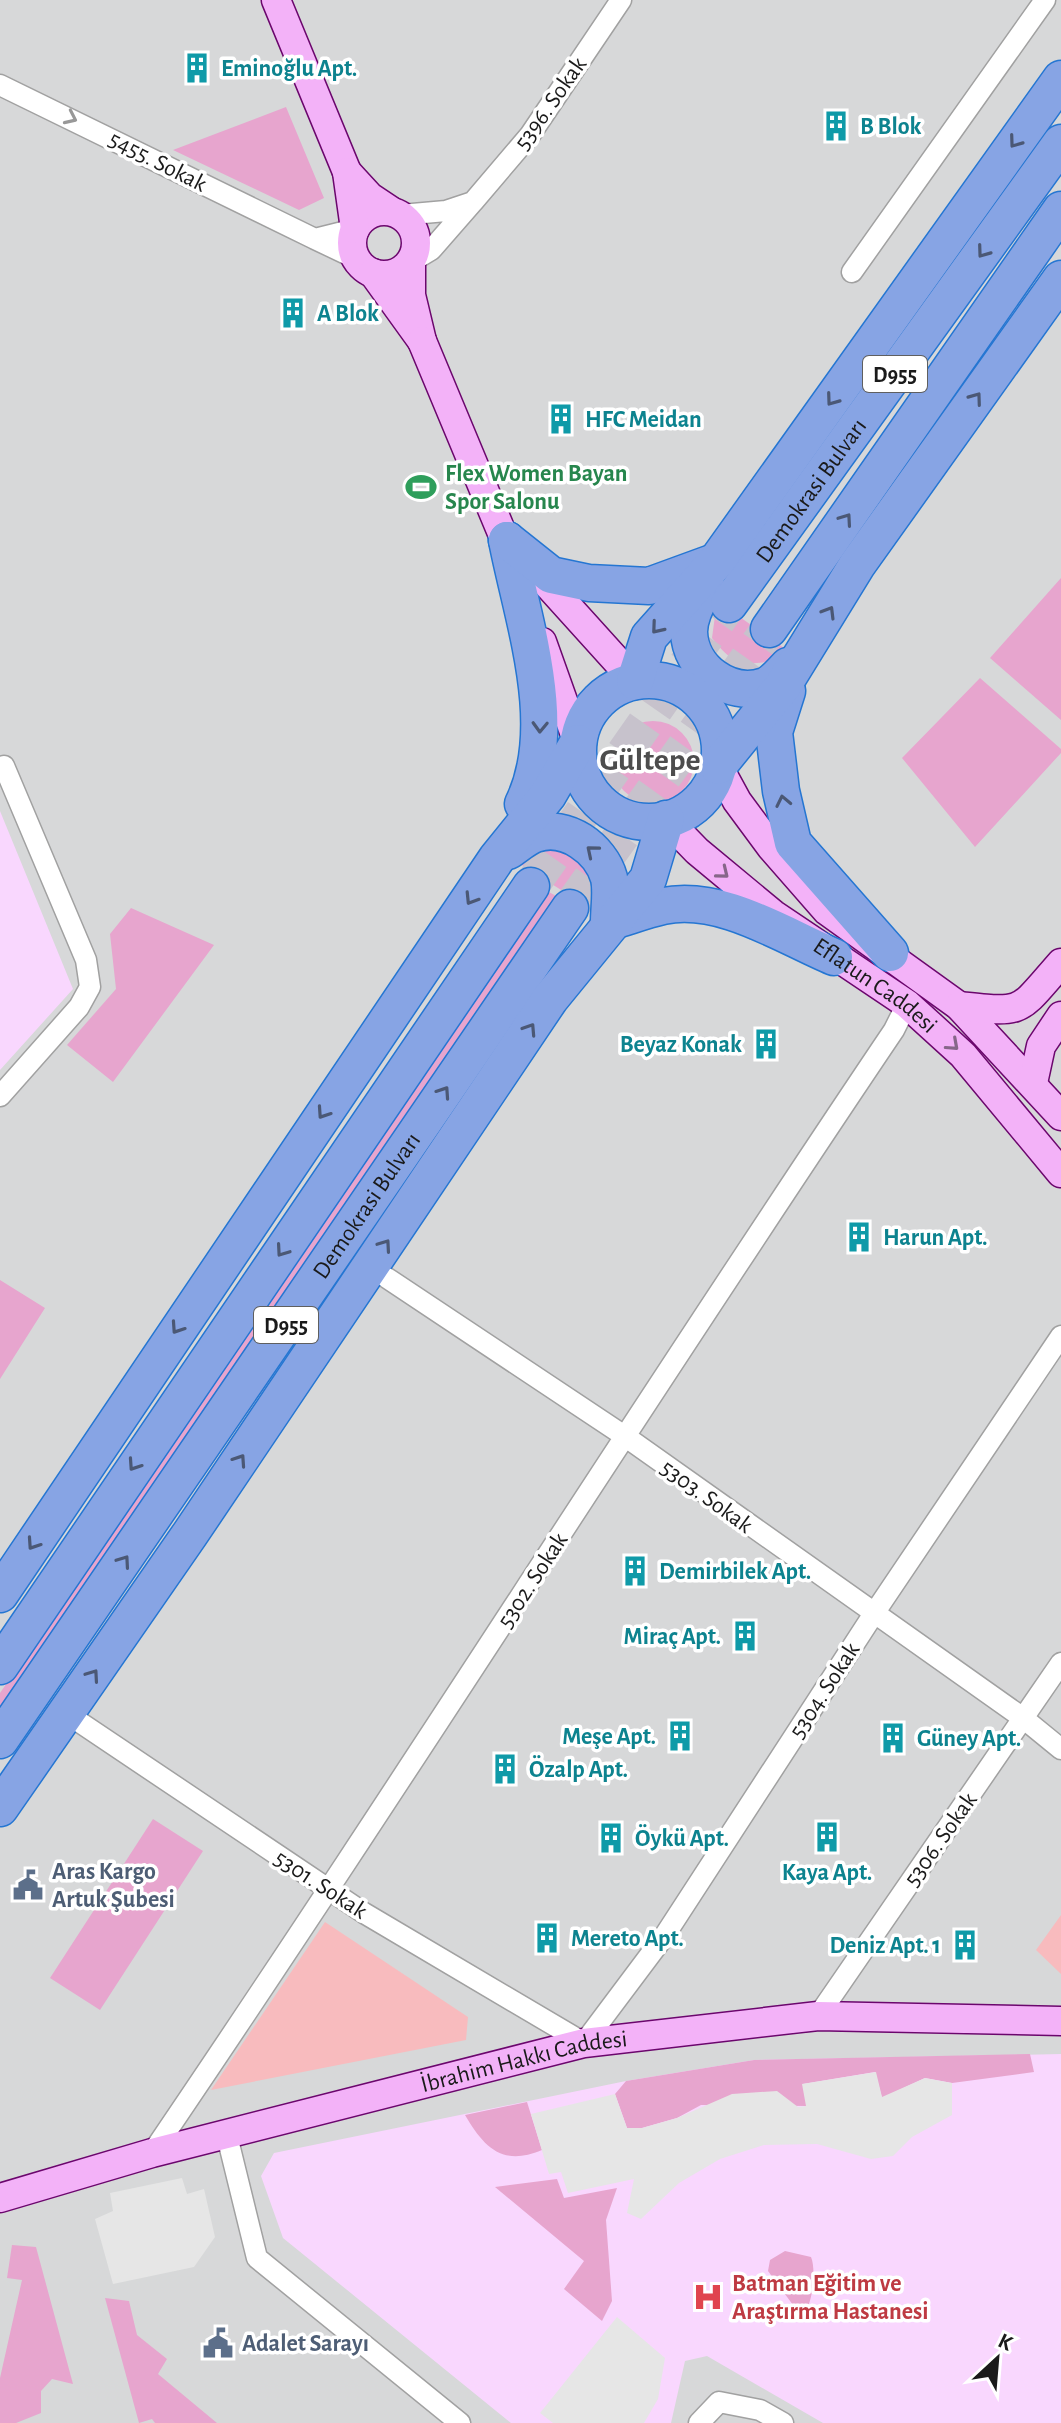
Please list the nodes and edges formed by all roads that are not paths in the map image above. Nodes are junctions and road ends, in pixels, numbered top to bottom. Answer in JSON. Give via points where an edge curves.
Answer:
{"nodes":[{"id":1,"x":276,"y":0,"type":"edge"},
{"id":2,"x":621,"y":0,"type":"edge"},
{"id":3,"x":1045,"y":0,"type":"edge"},
{"id":4,"x":1061,"y":79,"type":"edge"},
{"id":5,"x":0,"y":85,"type":"edge"},
{"id":6,"x":1061,"y":143,"type":"edge"},
{"id":7,"x":347,"y":172,"type":"junction"},
{"id":8,"x":473,"y":202,"type":"junction"},
{"id":9,"x":1061,"y":210,"type":"edge"},
{"id":10,"x":396,"y":213,"type":"junction"},
{"id":11,"x":355,"y":229,"type":"junction"},
{"id":12,"x":315,"y":239,"type":"junction"},
{"id":13,"x":411,"y":262,"type":"junction"},
{"id":14,"x":365,"y":266,"type":"junction"},
{"id":15,"x":852,"y":272,"type":"dead end"},
{"id":16,"x":1061,"y":279,"type":"edge"},
{"id":17,"x":422,"y":341,"type":"junction"},
{"id":18,"x":507,"y":540,"type":"junction"},
{"id":19,"x":716,"y":562,"type":"junction"},
{"id":20,"x":729,"y":604,"type":"tunnel mouth"},
{"id":21,"x":769,"y":629,"type":"tunnel mouth"},
{"id":22,"x":808,"y":648,"type":"junction"},
{"id":23,"x":635,"y":681,"type":"junction"},
{"id":24,"x":578,"y":743,"type":"junction"},
{"id":25,"x":4,"y":766,"type":"dead end"},
{"id":26,"x":718,"y":766,"type":"junction"},
{"id":27,"x":666,"y":819,"type":"junction"},
{"id":28,"x":497,"y":858,"type":"junction"},
{"id":29,"x":531,"y":886,"type":"tunnel mouth"},
{"id":30,"x":570,"y":908,"type":"tunnel mouth"},
{"id":31,"x":609,"y":922,"type":"junction"},
{"id":32,"x":890,"y":953,"type":"junction"},
{"id":33,"x":834,"y":957,"type":"junction"},
{"id":34,"x":1061,"y":963,"type":"edge"},
{"id":35,"x":907,"y":1004,"type":"junction"},
{"id":36,"x":959,"y":1006,"type":"junction"},
{"id":37,"x":1061,"y":1016,"type":"edge"},
{"id":38,"x":1033,"y":1083,"type":"junction"},
{"id":39,"x":0,"y":1096,"type":"edge"},
{"id":40,"x":1061,"y":1116,"type":"edge"},
{"id":41,"x":1061,"y":1173,"type":"edge"},
{"id":42,"x":387,"y":1278,"type":"dead end"},
{"id":43,"x":1061,"y":1336,"type":"edge"},
{"id":44,"x":626,"y":1437,"type":"junction"},
{"id":45,"x":0,"y":1594,"type":"edge"},
{"id":46,"x":873,"y":1615,"type":"junction"},
{"id":47,"x":1061,"y":1663,"type":"edge"},
{"id":48,"x":0,"y":1666,"type":"edge"},
{"id":49,"x":66,"y":1713,"type":"junction"},
{"id":50,"x":1023,"y":1718,"type":"junction"},
{"id":51,"x":0,"y":1740,"type":"edge"},
{"id":52,"x":1061,"y":1749,"type":"edge"},
{"id":53,"x":0,"y":1808,"type":"edge"},
{"id":54,"x":330,"y":1891,"type":"junction"},
{"id":55,"x":818,"y":2016,"type":"junction"},
{"id":56,"x":1061,"y":2021,"type":"edge"},
{"id":57,"x":584,"y":2043,"type":"junction"},
{"id":58,"x":227,"y":2136,"type":"junction"},
{"id":59,"x":152,"y":2153,"type":"junction"},
{"id":60,"x":0,"y":2198,"type":"edge"},
{"id":61,"x":460,"y":2423,"type":"edge"},
{"id":62,"x":699,"y":2423,"type":"edge"},
{"id":63,"x":783,"y":2423,"type":"edge"}],
"edges":[{"from":1,"to":7,"type":"street"},
{"from":2,"to":8,"type":"street","name":"5396. Sokak","via":[[530,135]]},
{"from":3,"to":15,"type":"street"},
{"from":4,"to":19,"type":"highway","one_way":true},
{"from":5,"to":12,"type":"street","name":"5455. Sokak","one_way":true},
{"from":6,"to":20,"type":"highway","name":"Demokrasi Bulvarı","number":"D955","one_way":true},
{"from":7,"to":10,"type":"street","via":[[370,197]]},
{"from":7,"to":11,"type":"street"},
{"from":8,"to":10,"type":"street","via":[[436,212]]},
{"from":8,"to":13,"type":"street","name":"5396. Sokak","via":[[431,250]]},
{"from":21,"to":9,"type":"highway","name":"Demokrasi Bulvarı","number":"D955","one_way":true},
{"from":10,"to":11,"type":"street","via":[[370,214]]},
{"from":10,"to":13,"type":"street","via":[[409,222],[417,242]]},
{"from":11,"to":12,"type":"street"},
{"from":11,"to":14,"type":"street","via":[[352,250]]},
{"from":12,"to":14,"type":"street","name":"5455. Sokak"},
{"from":13,"to":14,"type":"street","via":[[394,274]]},
{"from":13,"to":17,"type":"street","via":[[411,295]]},
{"from":14,"to":17,"type":"street"},
{"from":22,"to":16,"type":"highway","one_way":true,"via":[[857,565]]},
{"from":17,"to":18,"type":"street"},
{"from":18,"to":19,"type":"highway","via":[[551,575],[589,583],[649,586]]},
{"from":18,"to":23,"type":"street"},
{"from":18,"to":24,"type":"street"},
{"from":18,"to":28,"type":"highway","one_way":true,"via":[[541,716],[539,763]]},
{"from":19,"to":22,"type":"highway","via":[[689,631],[696,657],[713,678],[748,689],[767,685]]},
{"from":19,"to":23,"type":"highway","one_way":true,"via":[[649,637]]},
{"from":22,"to":26,"type":"highway"},
{"from":32,"to":22,"type":"highway","one_way":true,"via":[[793,843],[774,732]]},
{"from":23,"to":24,"type":"highway","via":[[618,686],[597,703],[582,725]]},
{"from":23,"to":26,"type":"highway","via":[[663,681],[697,698],[717,730]]},
{"from":24,"to":27,"type":"highway","via":[[579,762],[595,797],[627,818]]},
{"from":24,"to":28,"type":"highway","via":[[548,795]]},
{"from":25,"to":39,"type":"street","via":[[86,960],[90,987],[79,1007]]},
{"from":26,"to":27,"type":"highway","via":[[694,806]]},
{"from":26,"to":32,"type":"street","name":"Eflatun Caddesi","via":[[771,847],[827,911]]},
{"from":27,"to":31,"type":"highway","via":[[648,879]]},
{"from":27,"to":33,"type":"street","name":"Eflatun Caddesi","one_way":true,"via":[[697,851]]},
{"from":31,"to":28,"type":"highway","one_way":true,"via":[[610,882],[603,861],[577,839],[535,834]]},
{"from":28,"to":45,"type":"highway","one_way":true},
{"from":29,"to":48,"type":"highway","name":"Demokrasi Bulvarı","number":"D955","one_way":true},
{"from":51,"to":30,"type":"highway","name":"Demokrasi Bulvarı","number":"D955","one_way":true},
{"from":31,"to":33,"type":"highway","via":[[692,904],[727,910]]},
{"from":49,"to":31,"type":"highway","one_way":true,"via":[[550,999]]},
{"from":32,"to":36,"type":"street","name":"Eflatun Caddesi"},
{"from":33,"to":35,"type":"street","name":"Eflatun Caddesi"},
{"from":34,"to":36,"type":"street","via":[[1022,1007],[1007,1011]]},
{"from":35,"to":41,"type":"street","name":"Eflatun Caddesi","one_way":true,"via":[[963,1055]]},
{"from":35,"to":44,"type":"street","name":"5302. Sokak"},
{"from":36,"to":38,"type":"street","name":"Eflatun Caddesi"},
{"from":37,"to":38,"type":"street","via":[[1041,1046]]},
{"from":38,"to":40,"type":"street","name":"Eflatun Caddesi"},
{"from":42,"to":44,"type":"street","name":"5303. Sokak"},
{"from":43,"to":46,"type":"street","name":"5304. Sokak"},
{"from":44,"to":46,"type":"street","name":"5303. Sokak"},
{"from":44,"to":54,"type":"street","name":"5302. Sokak"},
{"from":46,"to":50,"type":"street","name":"5303. Sokak"},
{"from":46,"to":57,"type":"street","name":"5304. Sokak","via":[[665,1935]]},
{"from":47,"to":50,"type":"street","name":"5306. Sokak"},
{"from":49,"to":53,"type":"highway"},
{"from":49,"to":54,"type":"street","name":"5301. Sokak"},
{"from":50,"to":52,"type":"street","name":"5303. Sokak"},
{"from":50,"to":55,"type":"street","name":"5306. Sokak"},
{"from":54,"to":57,"type":"street","name":"5301. Sokak"},
{"from":54,"to":59,"type":"street","name":"5302. Sokak"},
{"from":55,"to":56,"type":"street","name":"İbrahim Hakkı Caddesi"},
{"from":55,"to":57,"type":"street","name":"İbrahim Hakkı Caddesi"},
{"from":57,"to":58,"type":"street","name":"İbrahim Hakkı Caddesi"},
{"from":58,"to":59,"type":"street","name":"İbrahim Hakkı Caddesi"},
{"from":58,"to":61,"type":"street","via":[[257,2258]]},
{"from":59,"to":60,"type":"street","name":"İbrahim Hakkı Caddesi"},
{"from":62,"to":63,"type":"street","via":[[719,2402],[760,2410]]}]}
